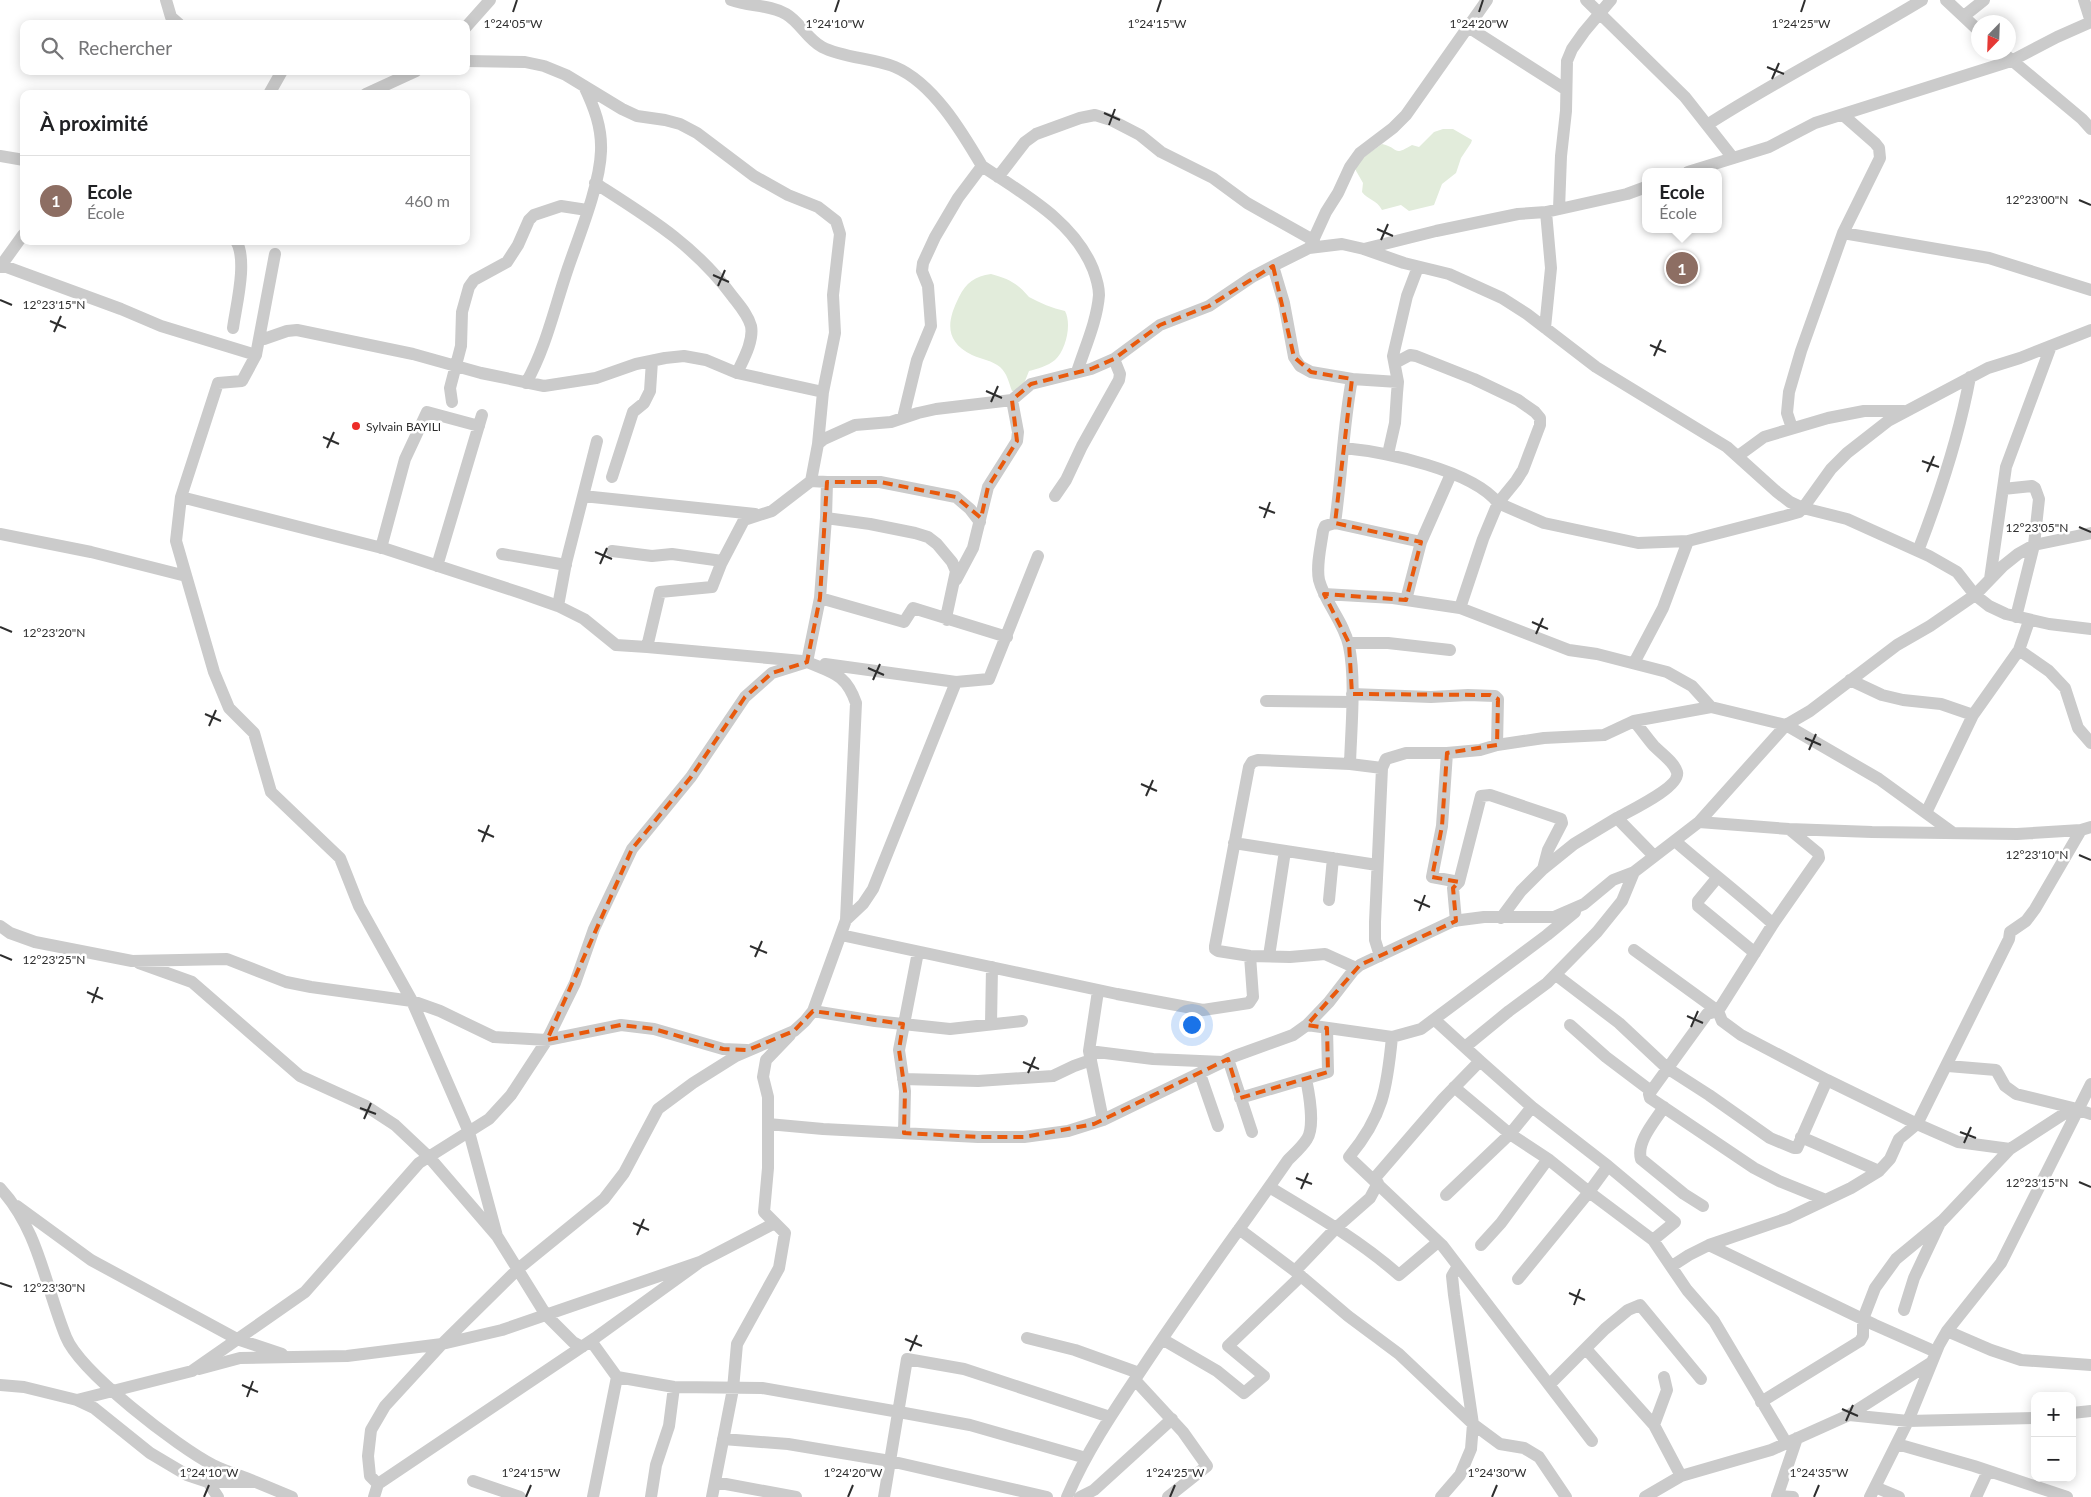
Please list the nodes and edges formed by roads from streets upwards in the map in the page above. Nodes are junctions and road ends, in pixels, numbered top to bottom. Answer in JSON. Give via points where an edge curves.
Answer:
{"nodes":[{"id":1,"x":166,"y":0,"type":"edge"},
{"id":2,"x":490,"y":0,"type":"edge"},
{"id":3,"x":731,"y":0,"type":"edge"},
{"id":4,"x":1487,"y":0,"type":"edge"},
{"id":5,"x":1586,"y":0,"type":"edge"},
{"id":6,"x":1611,"y":0,"type":"edge"},
{"id":7,"x":1922,"y":0,"type":"edge"},
{"id":8,"x":1946,"y":0,"type":"edge"},
{"id":9,"x":1984,"y":0,"type":"edge"},
{"id":10,"x":2084,"y":0,"type":"edge"},
{"id":11,"x":773,"y":3,"type":"edge"},
{"id":12,"x":1600,"y":13,"type":"junction"},
{"id":13,"x":1964,"y":16,"type":"junction"},
{"id":14,"x":174,"y":20,"type":"edge"},
{"id":15,"x":470,"y":22,"type":"edge"},
{"id":16,"x":2091,"y":22,"type":"edge"},
{"id":17,"x":1971,"y":23,"type":"edge"},
{"id":18,"x":1468,"y":27,"type":"junction"},
{"id":19,"x":2016,"y":53,"type":"edge"},
{"id":20,"x":1998,"y":60,"type":"edge"},
{"id":21,"x":2010,"y":60,"type":"edge"},
{"id":22,"x":470,"y":61,"type":"edge"},
{"id":23,"x":280,"y":75,"type":"edge"},
{"id":24,"x":407,"y":75,"type":"edge"},
{"id":25,"x":584,"y":86,"type":"junction"},
{"id":26,"x":1565,"y":89,"type":"junction"},
{"id":27,"x":271,"y":90,"type":"edge"},
{"id":28,"x":375,"y":90,"type":"edge"},
{"id":29,"x":1843,"y":115,"type":"junction"},
{"id":30,"x":1707,"y":125,"type":"junction"},
{"id":31,"x":2091,"y":129,"type":"edge"},
{"id":32,"x":0,"y":156,"type":"edge"},
{"id":33,"x":1733,"y":158,"type":"junction"},
{"id":34,"x":20,"y":159,"type":"edge"},
{"id":35,"x":982,"y":166,"type":"junction"},
{"id":36,"x":1701,"y":168,"type":"edge"},
{"id":37,"x":998,"y":177,"type":"junction"},
{"id":38,"x":595,"y":183,"type":"junction"},
{"id":39,"x":1642,"y":188,"type":"edge"},
{"id":40,"x":1559,"y":209,"type":"junction"},
{"id":41,"x":587,"y":210,"type":"junction"},
{"id":42,"x":1546,"y":212,"type":"junction"},
{"id":43,"x":1843,"y":233,"type":"junction"},
{"id":44,"x":20,"y":239,"type":"edge"},
{"id":45,"x":1311,"y":244,"type":"junction"},
{"id":46,"x":238,"y":245,"type":"edge"},
{"id":47,"x":1364,"y":249,"type":"junction"},
{"id":48,"x":275,"y":254,"type":"dead end"},
{"id":49,"x":0,"y":266,"type":"edge"},
{"id":50,"x":1273,"y":266,"type":"junction"},
{"id":51,"x":1418,"y":266,"type":"junction"},
{"id":52,"x":2091,"y":290,"type":"edge"},
{"id":53,"x":233,"y":328,"type":"dead end"},
{"id":54,"x":1545,"y":328,"type":"junction"},
{"id":55,"x":2091,"y":330,"type":"edge"},
{"id":56,"x":264,"y":340,"type":"dead end"},
{"id":57,"x":2051,"y":346,"type":"junction"},
{"id":58,"x":256,"y":355,"type":"junction"},
{"id":59,"x":1114,"y":359,"type":"junction"},
{"id":60,"x":652,"y":361,"type":"junction"},
{"id":61,"x":1395,"y":363,"type":"junction"},
{"id":62,"x":457,"y":367,"type":"junction"},
{"id":63,"x":1077,"y":372,"type":"junction"},
{"id":64,"x":737,"y":373,"type":"junction"},
{"id":65,"x":1970,"y":377,"type":"junction"},
{"id":66,"x":1352,"y":379,"type":"junction"},
{"id":67,"x":1398,"y":382,"type":"junction"},
{"id":68,"x":526,"y":383,"type":"junction"},
{"id":69,"x":823,"y":392,"type":"junction"},
{"id":70,"x":1012,"y":400,"type":"junction"},
{"id":71,"x":452,"y":402,"type":"dead end"},
{"id":72,"x":1907,"y":411,"type":"junction"},
{"id":73,"x":903,"y":418,"type":"junction"},
{"id":74,"x":1792,"y":428,"type":"junction"},
{"id":75,"x":597,"y":442,"type":"dead end"},
{"id":76,"x":818,"y":444,"type":"junction"},
{"id":77,"x":1344,"y":448,"type":"junction"},
{"id":78,"x":1388,"y":454,"type":"junction"},
{"id":79,"x":1738,"y":456,"type":"junction"},
{"id":80,"x":1451,"y":474,"type":"junction"},
{"id":81,"x":612,"y":477,"type":"dead end"},
{"id":82,"x":811,"y":481,"type":"junction"},
{"id":83,"x":827,"y":482,"type":"junction"},
{"id":84,"x":2003,"y":488,"type":"junction"},
{"id":85,"x":181,"y":496,"type":"junction"},
{"id":86,"x":583,"y":496,"type":"junction"},
{"id":87,"x":1055,"y":496,"type":"dead end"},
{"id":88,"x":1498,"y":503,"type":"junction"},
{"id":89,"x":1803,"y":508,"type":"junction"},
{"id":90,"x":761,"y":514,"type":"junction"},
{"id":91,"x":826,"y":518,"type":"junction"},
{"id":92,"x":980,"y":522,"type":"junction"},
{"id":93,"x":1335,"y":523,"type":"junction"},
{"id":94,"x":2091,"y":533,"type":"edge"},
{"id":95,"x":0,"y":534,"type":"edge"},
{"id":96,"x":1688,"y":541,"type":"junction"},
{"id":97,"x":1421,"y":542,"type":"junction"},
{"id":98,"x":2034,"y":545,"type":"junction"},
{"id":99,"x":381,"y":548,"type":"junction"},
{"id":100,"x":612,"y":551,"type":"dead end"},
{"id":101,"x":1918,"y":551,"type":"junction"},
{"id":102,"x":502,"y":554,"type":"dead end"},
{"id":103,"x":1038,"y":556,"type":"dead end"},
{"id":104,"x":722,"y":561,"type":"junction"},
{"id":105,"x":566,"y":564,"type":"junction"},
{"id":106,"x":437,"y":566,"type":"junction"},
{"id":107,"x":186,"y":576,"type":"junction"},
{"id":108,"x":1990,"y":579,"type":"junction"},
{"id":109,"x":954,"y":583,"type":"junction"},
{"id":110,"x":1324,"y":594,"type":"junction"},
{"id":111,"x":1975,"y":595,"type":"junction"},
{"id":112,"x":820,"y":598,"type":"junction"},
{"id":113,"x":1406,"y":600,"type":"junction"},
{"id":114,"x":558,"y":606,"type":"junction"},
{"id":115,"x":1460,"y":608,"type":"junction"},
{"id":116,"x":2016,"y":617,"type":"junction"},
{"id":117,"x":947,"y":620,"type":"junction"},
{"id":118,"x":2029,"y":620,"type":"junction"},
{"id":119,"x":2091,"y":628,"type":"edge"},
{"id":120,"x":1007,"y":637,"type":"junction"},
{"id":121,"x":1349,"y":643,"type":"junction"},
{"id":122,"x":647,"y":646,"type":"junction"},
{"id":123,"x":1450,"y":650,"type":"dead end"},
{"id":124,"x":2019,"y":650,"type":"junction"},
{"id":125,"x":807,"y":662,"type":"junction"},
{"id":126,"x":1634,"y":663,"type":"junction"},
{"id":127,"x":1850,"y":680,"type":"junction"},
{"id":128,"x":956,"y":682,"type":"junction"},
{"id":129,"x":1352,"y":698,"type":"junction"},
{"id":130,"x":1266,"y":701,"type":"dead end"},
{"id":131,"x":1711,"y":707,"type":"junction"},
{"id":132,"x":1973,"y":714,"type":"junction"},
{"id":133,"x":1634,"y":721,"type":"junction"},
{"id":134,"x":1786,"y":725,"type":"junction"},
{"id":135,"x":2091,"y":742,"type":"edge"},
{"id":136,"x":1497,"y":745,"type":"junction"},
{"id":137,"x":1446,"y":753,"type":"junction"},
{"id":138,"x":1350,"y":764,"type":"junction"},
{"id":139,"x":1382,"y":768,"type":"junction"},
{"id":140,"x":1926,"y":813,"type":"junction"},
{"id":141,"x":1618,"y":818,"type":"junction"},
{"id":142,"x":1699,"y":822,"type":"junction"},
{"id":143,"x":2086,"y":828,"type":"edge"},
{"id":144,"x":1789,"y":829,"type":"junction"},
{"id":145,"x":1952,"y":832,"type":"junction"},
{"id":146,"x":1675,"y":840,"type":"junction"},
{"id":147,"x":1234,"y":843,"type":"junction"},
{"id":148,"x":1284,"y":851,"type":"junction"},
{"id":149,"x":1654,"y":856,"type":"junction"},
{"id":150,"x":1333,"y":858,"type":"junction"},
{"id":151,"x":1377,"y":865,"type":"junction"},
{"id":152,"x":1543,"y":869,"type":"junction"},
{"id":153,"x":1634,"y":872,"type":"junction"},
{"id":154,"x":1717,"y":878,"type":"junction"},
{"id":155,"x":1459,"y":882,"type":"junction"},
{"id":156,"x":1329,"y":900,"type":"dead end"},
{"id":157,"x":1584,"y":904,"type":"junction"},
{"id":158,"x":1501,"y":918,"type":"junction"},
{"id":159,"x":846,"y":920,"type":"junction"},
{"id":160,"x":1456,"y":921,"type":"junction"},
{"id":161,"x":1773,"y":924,"type":"junction"},
{"id":162,"x":0,"y":926,"type":"edge"},
{"id":163,"x":841,"y":935,"type":"junction"},
{"id":164,"x":1634,"y":950,"type":"dead end"},
{"id":165,"x":918,"y":952,"type":"junction"},
{"id":166,"x":1755,"y":953,"type":"junction"},
{"id":167,"x":1250,"y":956,"type":"junction"},
{"id":168,"x":1269,"y":956,"type":"junction"},
{"id":169,"x":1380,"y":956,"type":"junction"},
{"id":170,"x":132,"y":961,"type":"junction"},
{"id":171,"x":992,"y":968,"type":"junction"},
{"id":172,"x":1356,"y":968,"type":"junction"},
{"id":173,"x":1556,"y":975,"type":"junction"},
{"id":174,"x":1098,"y":990,"type":"junction"},
{"id":175,"x":412,"y":1001,"type":"junction"},
{"id":176,"x":813,"y":1011,"type":"junction"},
{"id":177,"x":1718,"y":1011,"type":"junction"},
{"id":178,"x":1022,"y":1020,"type":"dead end"},
{"id":179,"x":1435,"y":1020,"type":"junction"},
{"id":180,"x":903,"y":1024,"type":"junction"},
{"id":181,"x":991,"y":1024,"type":"junction"},
{"id":182,"x":1307,"y":1025,"type":"junction"},
{"id":183,"x":1570,"y":1025,"type":"dead end"},
{"id":184,"x":1327,"y":1028,"type":"junction"},
{"id":185,"x":794,"y":1031,"type":"junction"},
{"id":186,"x":1392,"y":1037,"type":"junction"},
{"id":187,"x":547,"y":1040,"type":"junction"},
{"id":188,"x":1465,"y":1047,"type":"junction"},
{"id":189,"x":748,"y":1050,"type":"junction"},
{"id":190,"x":1090,"y":1056,"type":"junction"},
{"id":191,"x":1226,"y":1061,"type":"junction"},
{"id":192,"x":1480,"y":1061,"type":"junction"},
{"id":193,"x":1948,"y":1066,"type":"junction"},
{"id":194,"x":1667,"y":1068,"type":"junction"},
{"id":195,"x":1200,"y":1074,"type":"junction"},
{"id":196,"x":903,"y":1079,"type":"junction"},
{"id":197,"x":1306,"y":1079,"type":"junction"},
{"id":198,"x":1827,"y":1080,"type":"junction"},
{"id":199,"x":2091,"y":1084,"type":"edge"},
{"id":200,"x":1454,"y":1087,"type":"junction"},
{"id":201,"x":1651,"y":1091,"type":"junction"},
{"id":202,"x":1240,"y":1098,"type":"junction"},
{"id":203,"x":1532,"y":1107,"type":"junction"},
{"id":204,"x":1664,"y":1107,"type":"junction"},
{"id":205,"x":2076,"y":1108,"type":"junction"},
{"id":206,"x":2091,"y":1114,"type":"edge"},
{"id":207,"x":1103,"y":1120,"type":"junction"},
{"id":208,"x":768,"y":1124,"type":"junction"},
{"id":209,"x":1917,"y":1124,"type":"junction"},
{"id":210,"x":1218,"y":1126,"type":"dead end"},
{"id":211,"x":469,"y":1132,"type":"junction"},
{"id":212,"x":1252,"y":1132,"type":"dead end"},
{"id":213,"x":904,"y":1133,"type":"junction"},
{"id":214,"x":1510,"y":1134,"type":"junction"},
{"id":215,"x":1802,"y":1137,"type":"junction"},
{"id":216,"x":2010,"y":1149,"type":"junction"},
{"id":217,"x":429,"y":1157,"type":"junction"},
{"id":218,"x":1548,"y":1159,"type":"junction"},
{"id":219,"x":1608,"y":1166,"type":"junction"},
{"id":220,"x":1879,"y":1171,"type":"junction"},
{"id":221,"x":1376,"y":1181,"type":"junction"},
{"id":222,"x":1269,"y":1187,"type":"junction"},
{"id":223,"x":0,"y":1188,"type":"edge"},
{"id":224,"x":1589,"y":1192,"type":"junction"},
{"id":225,"x":1446,"y":1194,"type":"dead end"},
{"id":226,"x":1826,"y":1200,"type":"junction"},
{"id":227,"x":13,"y":1203,"type":"junction"},
{"id":228,"x":1703,"y":1206,"type":"dead end"},
{"id":229,"x":1942,"y":1221,"type":"junction"},
{"id":230,"x":775,"y":1224,"type":"junction"},
{"id":231,"x":1336,"y":1228,"type":"junction"},
{"id":232,"x":1239,"y":1229,"type":"junction"},
{"id":233,"x":497,"y":1236,"type":"junction"},
{"id":234,"x":1653,"y":1240,"type":"junction"},
{"id":235,"x":1438,"y":1242,"type":"junction"},
{"id":236,"x":1481,"y":1244,"type":"dead end"},
{"id":237,"x":1709,"y":1245,"type":"junction"},
{"id":238,"x":700,"y":1262,"type":"junction"},
{"id":239,"x":1458,"y":1266,"type":"junction"},
{"id":240,"x":1672,"y":1266,"type":"junction"},
{"id":241,"x":518,"y":1269,"type":"junction"},
{"id":242,"x":1298,"y":1274,"type":"junction"},
{"id":243,"x":1518,"y":1278,"type":"dead end"},
{"id":244,"x":1904,"y":1310,"type":"dead end"},
{"id":245,"x":546,"y":1316,"type":"junction"},
{"id":246,"x":1863,"y":1319,"type":"junction"},
{"id":247,"x":1947,"y":1330,"type":"junction"},
{"id":248,"x":1027,"y":1338,"type":"dead end"},
{"id":249,"x":237,"y":1339,"type":"junction"},
{"id":250,"x":1162,"y":1339,"type":"junction"},
{"id":251,"x":442,"y":1344,"type":"junction"},
{"id":252,"x":587,"y":1344,"type":"junction"},
{"id":253,"x":1586,"y":1349,"type":"junction"},
{"id":254,"x":294,"y":1357,"type":"junction"},
{"id":255,"x":1934,"y":1357,"type":"junction"},
{"id":256,"x":2091,"y":1365,"type":"edge"},
{"id":257,"x":192,"y":1370,"type":"junction"},
{"id":258,"x":617,"y":1376,"type":"junction"},
{"id":259,"x":1137,"y":1376,"type":"junction"},
{"id":260,"x":1664,"y":1377,"type":"dead end"},
{"id":261,"x":1701,"y":1378,"type":"dead end"},
{"id":262,"x":0,"y":1385,"type":"edge"},
{"id":263,"x":1549,"y":1385,"type":"junction"},
{"id":264,"x":674,"y":1387,"type":"junction"},
{"id":265,"x":733,"y":1389,"type":"junction"},
{"id":266,"x":114,"y":1392,"type":"junction"},
{"id":267,"x":77,"y":1400,"type":"junction"},
{"id":268,"x":1761,"y":1402,"type":"junction"},
{"id":269,"x":2091,"y":1411,"type":"edge"},
{"id":270,"x":899,"y":1412,"type":"junction"},
{"id":271,"x":2076,"y":1413,"type":"edge"},
{"id":272,"x":1849,"y":1415,"type":"junction"},
{"id":273,"x":1110,"y":1417,"type":"junction"},
{"id":274,"x":2031,"y":1418,"type":"edge"},
{"id":275,"x":1172,"y":1419,"type":"junction"},
{"id":276,"x":1908,"y":1421,"type":"junction"},
{"id":277,"x":1473,"y":1424,"type":"junction"},
{"id":278,"x":1654,"y":1425,"type":"junction"},
{"id":279,"x":724,"y":1439,"type":"junction"},
{"id":280,"x":1592,"y":1441,"type":"dead end"},
{"id":281,"x":1792,"y":1441,"type":"junction"},
{"id":282,"x":1897,"y":1444,"type":"junction"},
{"id":283,"x":1086,"y":1458,"type":"junction"},
{"id":284,"x":890,"y":1461,"type":"junction"},
{"id":285,"x":1988,"y":1471,"type":"junction"},
{"id":286,"x":1680,"y":1476,"type":"junction"},
{"id":287,"x":473,"y":1481,"type":"dead end"},
{"id":288,"x":208,"y":1482,"type":"junction"},
{"id":289,"x":256,"y":1482,"type":"junction"},
{"id":290,"x":715,"y":1482,"type":"junction"},
{"id":291,"x":378,"y":1484,"type":"junction"},
{"id":292,"x":1872,"y":1492,"type":"edge"},
{"id":293,"x":288,"y":1496,"type":"edge"},
{"id":294,"x":218,"y":1497,"type":"edge"},
{"id":295,"x":374,"y":1497,"type":"edge"},
{"id":296,"x":520,"y":1497,"type":"edge"},
{"id":297,"x":593,"y":1497,"type":"edge"},
{"id":298,"x":650,"y":1497,"type":"edge"},
{"id":299,"x":712,"y":1497,"type":"edge"},
{"id":300,"x":796,"y":1497,"type":"edge"},
{"id":301,"x":884,"y":1497,"type":"edge"},
{"id":302,"x":1047,"y":1497,"type":"edge"},
{"id":303,"x":1067,"y":1497,"type":"edge"},
{"id":304,"x":1080,"y":1497,"type":"edge"},
{"id":305,"x":1168,"y":1497,"type":"edge"},
{"id":306,"x":1441,"y":1497,"type":"edge"},
{"id":307,"x":1566,"y":1497,"type":"edge"},
{"id":308,"x":1645,"y":1497,"type":"edge"},
{"id":309,"x":1777,"y":1497,"type":"edge"},
{"id":310,"x":1793,"y":1497,"type":"edge"},
{"id":311,"x":1899,"y":1497,"type":"edge"},
{"id":312,"x":1976,"y":1497,"type":"edge"},
{"id":313,"x":2068,"y":1497,"type":"edge"}],
"edges":[{"from":1,"to":14,"type":"street"},
{"from":2,"to":15,"type":"street"},
{"from":3,"to":11,"type":"street","via":[[757,7]]},
{"from":4,"to":18,"type":"street"},
{"from":5,"to":12,"type":"street"},
{"from":6,"to":12,"type":"street"},
{"from":7,"to":30,"type":"street","via":[[1781,79]]},
{"from":8,"to":13,"type":"street"},
{"from":9,"to":13,"type":"street"},
{"from":10,"to":16,"type":"street"},
{"from":11,"to":35,"type":"street","via":[[822,47],[894,67],[914,78],[951,118]]},
{"from":12,"to":26,"type":"street","via":[[1567,60]]},
{"from":12,"to":30,"type":"street","via":[[1684,97]]},
{"from":13,"to":17,"type":"street"},
{"from":16,"to":19,"type":"street"},
{"from":18,"to":26,"type":"street"},
{"from":18,"to":45,"type":"street","via":[[1406,115],[1360,153]]},
{"from":20,"to":29,"type":"street"},
{"from":21,"to":31,"type":"street"},
{"from":22,"to":25,"type":"street","via":[[525,62],[544,66]]},
{"from":23,"to":27,"type":"street"},
{"from":24,"to":28,"type":"street"},
{"from":25,"to":38,"type":"street","via":[[597,113],[601,151]]},
{"from":25,"to":69,"type":"street","via":[[622,110],[680,124],[697,133],[754,176],[818,207],[836,221],[840,234],[833,296],[835,333]]},
{"from":26,"to":40,"type":"street"},
{"from":29,"to":33,"type":"street","via":[[1816,123],[1769,147]]},
{"from":29,"to":43,"type":"street","via":[[1875,143],[1880,158]]},
{"from":30,"to":33,"type":"street"},
{"from":32,"to":34,"type":"street"},
{"from":33,"to":36,"type":"street"},
{"from":35,"to":37,"type":"street"},
{"from":35,"to":73,"type":"street","via":[[958,198],[923,263],[931,326],[917,360]]},
{"from":37,"to":45,"type":"street","via":[[1025,142],[1036,134],[1096,115],[1140,135],[1161,152],[1213,178]]},
{"from":37,"to":63,"type":"street","via":[[1058,220],[1088,258],[1099,296]]},
{"from":38,"to":41,"type":"street"},
{"from":38,"to":64,"type":"street","via":[[650,217],[720,279],[752,328],[751,339]]},
{"from":39,"to":40,"type":"street"},
{"from":40,"to":42,"type":"street"},
{"from":41,"to":62,"type":"street","via":[[561,206],[534,215],[507,262],[474,280],[462,312]]},
{"from":41,"to":68,"type":"street","via":[[545,339]]},
{"from":42,"to":47,"type":"street","via":[[1518,214]]},
{"from":42,"to":54,"type":"street","via":[[1551,268]]},
{"from":43,"to":52,"type":"street","via":[[1988,258]]},
{"from":43,"to":74,"type":"street","via":[[1789,392],[1787,413]]},
{"from":44,"to":49,"type":"street"},
{"from":45,"to":47,"type":"street","via":[[1342,244]]},
{"from":45,"to":50,"type":"street"},
{"from":46,"to":53,"type":"street","via":[[241,263]]},
{"from":47,"to":51,"type":"street"},
{"from":48,"to":58,"type":"street"},
{"from":49,"to":58,"type":"street","via":[[162,326]]},
{"from":50,"to":59,"type":"street","via":[[1209,306],[1160,325]]},
{"from":50,"to":66,"type":"street","via":[[1294,357],[1300,366],[1312,372]]},
{"from":51,"to":54,"type":"street","via":[[1449,274],[1502,298]]},
{"from":51,"to":61,"type":"street","via":[[1399,326],[1393,356]]},
{"from":54,"to":79,"type":"street","via":[[1596,367]]},
{"from":55,"to":57,"type":"street"},
{"from":56,"to":62,"type":"street","via":[[298,330]]},
{"from":57,"to":65,"type":"street"},
{"from":57,"to":84,"type":"street","via":[[2008,458]]},
{"from":58,"to":85,"type":"street","via":[[242,381],[218,383]]},
{"from":59,"to":63,"type":"street"},
{"from":59,"to":87,"type":"street","via":[[1119,380]]},
{"from":60,"to":64,"type":"street","via":[[684,356],[706,360]]},
{"from":60,"to":68,"type":"street","via":[[565,384],[544,386]]},
{"from":60,"to":81,"type":"street","via":[[650,391],[644,403],[633,412]]},
{"from":61,"to":67,"type":"street"},
{"from":61,"to":88,"type":"street","via":[[1410,355],[1416,356],[1518,400],[1540,418],[1523,470]]},
{"from":62,"to":68,"type":"street"},
{"from":62,"to":71,"type":"street","via":[[450,388]]},
{"from":63,"to":70,"type":"street","via":[[1031,384]]},
{"from":64,"to":69,"type":"street"},
{"from":65,"to":72,"type":"street"},
{"from":65,"to":101,"type":"street","via":[[1952,455]]},
{"from":66,"to":67,"type":"street"},
{"from":66,"to":77,"type":"street"},
{"from":67,"to":78,"type":"street"},
{"from":69,"to":76,"type":"street"},
{"from":70,"to":73,"type":"street","via":[[936,409]]},
{"from":70,"to":92,"type":"street","via":[[1017,441],[988,487]]},
{"from":72,"to":74,"type":"street","via":[[1864,411]]},
{"from":72,"to":89,"type":"street","via":[[1888,421],[1847,453]]},
{"from":73,"to":76,"type":"street","via":[[855,425]]},
{"from":74,"to":79,"type":"street","via":[[1764,437]]},
{"from":75,"to":86,"type":"street"},
{"from":76,"to":82,"type":"street"},
{"from":77,"to":78,"type":"street"},
{"from":77,"to":93,"type":"street"},
{"from":78,"to":80,"type":"street"},
{"from":79,"to":89,"type":"street","via":[[1777,492]]},
{"from":80,"to":88,"type":"street","via":[[1486,491]]},
{"from":80,"to":97,"type":"street"},
{"from":82,"to":83,"type":"street"},
{"from":82,"to":90,"type":"street","via":[[772,511]]},
{"from":83,"to":91,"type":"street"},
{"from":83,"to":92,"type":"street","via":[[880,482],[956,497]]},
{"from":84,"to":98,"type":"street","via":[[2035,488],[2039,499]]},
{"from":84,"to":108,"type":"street"},
{"from":85,"to":99,"type":"street"},
{"from":85,"to":107,"type":"street","via":[[176,541]]},
{"from":86,"to":90,"type":"street"},
{"from":86,"to":105,"type":"street"},
{"from":88,"to":96,"type":"street","via":[[1544,522],[1638,543]]},
{"from":88,"to":115,"type":"street"},
{"from":89,"to":96,"type":"street","via":[[1799,512]]},
{"from":89,"to":101,"type":"street","via":[[1847,519]]},
{"from":90,"to":104,"type":"street","via":[[744,520]]},
{"from":91,"to":109,"type":"street","via":[[928,537],[952,562],[956,571]]},
{"from":91,"to":112,"type":"street"},
{"from":92,"to":109,"type":"street","via":[[973,548]]},
{"from":93,"to":97,"type":"street"},
{"from":93,"to":110,"type":"street","via":[[1325,526],[1323,531],[1318,570]]},
{"from":94,"to":98,"type":"street"},
{"from":95,"to":107,"type":"street"},
{"from":96,"to":126,"type":"street","via":[[1663,608]]},
{"from":97,"to":113,"type":"street"},
{"from":98,"to":108,"type":"street"},
{"from":98,"to":116,"type":"street"},
{"from":99,"to":106,"type":"street"},
{"from":99,"to":106,"type":"street","via":[[405,458],[427,412],[481,420]]},
{"from":100,"to":104,"type":"street"},
{"from":101,"to":111,"type":"street","via":[[1957,572]]},
{"from":102,"to":105,"type":"street"},
{"from":103,"to":120,"type":"street"},
{"from":104,"to":122,"type":"street","via":[[712,587],[660,592]]},
{"from":105,"to":114,"type":"street"},
{"from":106,"to":114,"type":"street"},
{"from":107,"to":175,"type":"street","via":[[214,672],[229,708],[254,733],[271,792],[340,858],[359,906]]},
{"from":108,"to":111,"type":"street"},
{"from":109,"to":117,"type":"street"},
{"from":110,"to":113,"type":"street"},
{"from":110,"to":121,"type":"street"},
{"from":111,"to":116,"type":"street","via":[[1989,606]]},
{"from":111,"to":127,"type":"street"},
{"from":112,"to":117,"type":"street","via":[[904,622],[913,608]]},
{"from":112,"to":125,"type":"street"},
{"from":113,"to":115,"type":"street"},
{"from":114,"to":122,"type":"street","via":[[584,619],[616,646]]},
{"from":115,"to":126,"type":"street","via":[[1570,650]]},
{"from":116,"to":118,"type":"street"},
{"from":117,"to":120,"type":"street"},
{"from":118,"to":119,"type":"street"},
{"from":118,"to":124,"type":"street"},
{"from":120,"to":128,"type":"street","via":[[989,679]]},
{"from":121,"to":123,"type":"street"},
{"from":121,"to":129,"type":"street"},
{"from":122,"to":125,"type":"street"},
{"from":124,"to":132,"type":"street"},
{"from":124,"to":135,"type":"street","via":[[2050,671],[2065,688],[2078,728]]},
{"from":125,"to":128,"type":"street"},
{"from":125,"to":159,"type":"street","via":[[840,676],[852,691],[856,703]]},
{"from":125,"to":187,"type":"street","via":[[772,673],[745,697],[691,776],[632,850],[594,929],[576,983]]},
{"from":126,"to":131,"type":"street","via":[[1680,678]]},
{"from":127,"to":132,"type":"street","via":[[1882,695],[1941,704]]},
{"from":127,"to":134,"type":"street"},
{"from":128,"to":159,"type":"street","via":[[873,889]]},
{"from":129,"to":130,"type":"street"},
{"from":129,"to":136,"type":"street","via":[[1494,696],[1498,699]]},
{"from":129,"to":138,"type":"street"},
{"from":131,"to":133,"type":"street"},
{"from":131,"to":134,"type":"street"},
{"from":132,"to":140,"type":"street"},
{"from":133,"to":136,"type":"street","via":[[1604,735],[1544,738]]},
{"from":133,"to":141,"type":"street","via":[[1678,773],[1671,786]]},
{"from":134,"to":140,"type":"street","via":[[1879,779]]},
{"from":134,"to":142,"type":"street"},
{"from":136,"to":137,"type":"street"},
{"from":137,"to":139,"type":"street","via":[[1406,753],[1386,759]]},
{"from":137,"to":155,"type":"street","via":[[1442,826],[1432,877]]},
{"from":138,"to":139,"type":"street"},
{"from":138,"to":147,"type":"street","via":[[1252,762],[1248,767]]},
{"from":139,"to":151,"type":"street"},
{"from":140,"to":145,"type":"street"},
{"from":141,"to":149,"type":"street"},
{"from":141,"to":152,"type":"street","via":[[1574,844]]},
{"from":142,"to":144,"type":"street"},
{"from":142,"to":146,"type":"street"},
{"from":143,"to":145,"type":"street","via":[[2017,834]]},
{"from":143,"to":193,"type":"street","via":[[2035,910],[2010,932]]},
{"from":144,"to":145,"type":"street"},
{"from":144,"to":161,"type":"street","via":[[1818,853],[1819,858]]},
{"from":146,"to":149,"type":"street"},
{"from":146,"to":154,"type":"street"},
{"from":147,"to":148,"type":"street"},
{"from":147,"to":167,"type":"street","via":[[1215,949]]},
{"from":148,"to":150,"type":"street"},
{"from":148,"to":168,"type":"street"},
{"from":149,"to":153,"type":"street"},
{"from":150,"to":151,"type":"street"},
{"from":150,"to":156,"type":"street"},
{"from":151,"to":169,"type":"street","via":[[1375,940]]},
{"from":152,"to":155,"type":"street","via":[[1562,819],[1490,794],[1481,796]]},
{"from":152,"to":158,"type":"street"},
{"from":153,"to":157,"type":"street","via":[[1613,880]]},
{"from":153,"to":173,"type":"street","via":[[1622,901]]},
{"from":154,"to":161,"type":"street"},
{"from":154,"to":166,"type":"street","via":[[1698,901],[1698,906]]},
{"from":155,"to":160,"type":"street","via":[[1453,888]]},
{"from":157,"to":158,"type":"street","via":[[1554,917]]},
{"from":157,"to":179,"type":"street"},
{"from":158,"to":160,"type":"street"},
{"from":159,"to":163,"type":"street"},
{"from":160,"to":169,"type":"street"},
{"from":161,"to":166,"type":"street"},
{"from":162,"to":170,"type":"street","via":[[35,942]]},
{"from":163,"to":165,"type":"street"},
{"from":163,"to":176,"type":"street"},
{"from":164,"to":177,"type":"street"},
{"from":165,"to":171,"type":"street"},
{"from":165,"to":180,"type":"street"},
{"from":166,"to":177,"type":"street"},
{"from":167,"to":168,"type":"street"},
{"from":167,"to":174,"type":"street","via":[[1253,997],[1249,1003],[1202,1010]]},
{"from":168,"to":172,"type":"street","via":[[1325,954]]},
{"from":169,"to":172,"type":"street"},
{"from":170,"to":175,"type":"street","via":[[227,959],[286,982]]},
{"from":170,"to":217,"type":"street","via":[[192,982],[300,1076],[366,1106],[394,1125]]},
{"from":171,"to":174,"type":"street"},
{"from":171,"to":181,"type":"street"},
{"from":172,"to":182,"type":"street"},
{"from":173,"to":188,"type":"street"},
{"from":173,"to":194,"type":"street","via":[[1619,1023]]},
{"from":174,"to":190,"type":"street"},
{"from":175,"to":187,"type":"street","via":[[494,1036]]},
{"from":175,"to":211,"type":"street"},
{"from":176,"to":180,"type":"street"},
{"from":176,"to":185,"type":"street"},
{"from":177,"to":194,"type":"street","via":[[1707,1014]]},
{"from":177,"to":198,"type":"street","via":[[1722,1021],[1741,1035]]},
{"from":178,"to":181,"type":"street"},
{"from":179,"to":186,"type":"street","via":[[1409,1034]]},
{"from":179,"to":188,"type":"street"},
{"from":180,"to":181,"type":"street","via":[[950,1029]]},
{"from":180,"to":196,"type":"street","via":[[899,1050]]},
{"from":182,"to":184,"type":"street"},
{"from":182,"to":191,"type":"street","via":[[1292,1035]]},
{"from":183,"to":201,"type":"street"},
{"from":184,"to":186,"type":"street"},
{"from":184,"to":197,"type":"street","via":[[1328,1072]]},
{"from":185,"to":189,"type":"street"},
{"from":185,"to":208,"type":"street","via":[[766,1060],[763,1077],[768,1097]]},
{"from":186,"to":221,"type":"street","via":[[1388,1080],[1380,1108],[1370,1131],[1349,1157]]},
{"from":187,"to":189,"type":"street","via":[[621,1025],[654,1029],[723,1049]]},
{"from":187,"to":211,"type":"street","via":[[511,1095],[489,1119]]},
{"from":188,"to":192,"type":"street"},
{"from":189,"to":241,"type":"street","via":[[693,1083],[658,1109],[624,1173],[604,1199]]},
{"from":190,"to":191,"type":"street"},
{"from":190,"to":196,"type":"street","via":[[1053,1076],[978,1081]]},
{"from":190,"to":207,"type":"street"},
{"from":191,"to":195,"type":"street"},
{"from":191,"to":202,"type":"street"},
{"from":192,"to":200,"type":"street"},
{"from":192,"to":203,"type":"street"},
{"from":193,"to":205,"type":"street","via":[[1996,1070],[2005,1086],[2016,1094]]},
{"from":193,"to":209,"type":"street"},
{"from":194,"to":201,"type":"street"},
{"from":194,"to":215,"type":"street","via":[[1770,1138],[1797,1148]]},
{"from":195,"to":207,"type":"street"},
{"from":195,"to":210,"type":"street"},
{"from":196,"to":213,"type":"street","via":[[906,1091]]},
{"from":197,"to":202,"type":"street"},
{"from":197,"to":222,"type":"street","via":[[1310,1132]]},
{"from":198,"to":209,"type":"street"},
{"from":198,"to":215,"type":"street"},
{"from":199,"to":205,"type":"street"},
{"from":200,"to":214,"type":"street"},
{"from":200,"to":221,"type":"street"},
{"from":201,"to":204,"type":"street","via":[[1650,1098]]},
{"from":202,"to":212,"type":"street"},
{"from":203,"to":214,"type":"street"},
{"from":203,"to":219,"type":"street"},
{"from":204,"to":226,"type":"street","via":[[1754,1168]]},
{"from":204,"to":228,"type":"street","via":[[1644,1137],[1639,1155]]},
{"from":205,"to":206,"type":"street"},
{"from":205,"to":216,"type":"street"},
{"from":205,"to":247,"type":"street","via":[[2002,1263]]},
{"from":207,"to":213,"type":"street","via":[[1068,1131],[1024,1137]]},
{"from":208,"to":213,"type":"street"},
{"from":208,"to":230,"type":"street","via":[[764,1212]]},
{"from":209,"to":216,"type":"street","via":[[1958,1142]]},
{"from":209,"to":220,"type":"street","via":[[1899,1139],[1890,1159]]},
{"from":211,"to":217,"type":"street"},
{"from":211,"to":233,"type":"street"},
{"from":214,"to":218,"type":"street"},
{"from":214,"to":225,"type":"street"},
{"from":215,"to":220,"type":"street"},
{"from":216,"to":229,"type":"street"},
{"from":217,"to":233,"type":"street"},
{"from":217,"to":249,"type":"street","via":[[419,1164],[305,1292]]},
{"from":218,"to":224,"type":"street"},
{"from":218,"to":236,"type":"street","via":[[1501,1223]]},
{"from":219,"to":224,"type":"street"},
{"from":219,"to":234,"type":"street","via":[[1675,1222]]},
{"from":220,"to":226,"type":"street"},
{"from":221,"to":231,"type":"street","via":[[1370,1198]]},
{"from":221,"to":235,"type":"street"},
{"from":222,"to":231,"type":"street"},
{"from":222,"to":232,"type":"street"},
{"from":223,"to":227,"type":"street"},
{"from":224,"to":234,"type":"street"},
{"from":224,"to":243,"type":"street"},
{"from":226,"to":237,"type":"street","via":[[1788,1218]]},
{"from":227,"to":249,"type":"street","via":[[91,1260]]},
{"from":227,"to":266,"type":"street","via":[[33,1238],[66,1339],[92,1374]]},
{"from":229,"to":244,"type":"street","via":[[1914,1278]]},
{"from":229,"to":246,"type":"street","via":[[1896,1259],[1875,1288]]},
{"from":230,"to":238,"type":"street"},
{"from":230,"to":265,"type":"street","via":[[785,1233],[780,1268],[737,1344]]},
{"from":231,"to":235,"type":"street","via":[[1373,1252],[1399,1275]]},
{"from":231,"to":242,"type":"street"},
{"from":232,"to":242,"type":"street"},
{"from":232,"to":250,"type":"street"},
{"from":233,"to":241,"type":"street"},
{"from":234,"to":240,"type":"street"},
{"from":235,"to":239,"type":"street"},
{"from":237,"to":240,"type":"street"},
{"from":237,"to":246,"type":"street"},
{"from":238,"to":245,"type":"street"},
{"from":238,"to":252,"type":"street"},
{"from":239,"to":263,"type":"street"},
{"from":239,"to":277,"type":"street","via":[[1452,1276]]},
{"from":240,"to":268,"type":"street","via":[[1687,1290],[1714,1321]]},
{"from":241,"to":245,"type":"street"},
{"from":241,"to":251,"type":"street"},
{"from":242,"to":250,"type":"street","via":[[1228,1346],[1264,1376],[1244,1393],[1217,1371]]},
{"from":242,"to":277,"type":"street","via":[[1399,1354]]},
{"from":245,"to":251,"type":"street"},
{"from":245,"to":252,"type":"street","via":[[573,1342]]},
{"from":246,"to":255,"type":"street"},
{"from":246,"to":268,"type":"street","via":[[1860,1342]]},
{"from":247,"to":255,"type":"street"},
{"from":247,"to":256,"type":"street","via":[[2021,1360]]},
{"from":248,"to":259,"type":"street","via":[[1076,1350]]},
{"from":249,"to":254,"type":"street"},
{"from":249,"to":257,"type":"street"},
{"from":250,"to":259,"type":"street"},
{"from":251,"to":254,"type":"street","via":[[347,1356]]},
{"from":251,"to":291,"type":"street","via":[[385,1406],[371,1430],[370,1476]]},
{"from":252,"to":258,"type":"street"},
{"from":252,"to":291,"type":"street"},
{"from":253,"to":261,"type":"street","via":[[1628,1310],[1640,1305]]},
{"from":253,"to":263,"type":"street"},
{"from":253,"to":278,"type":"street"},
{"from":254,"to":257,"type":"street","via":[[240,1358]]},
{"from":255,"to":272,"type":"street"},
{"from":255,"to":276,"type":"street"},
{"from":257,"to":266,"type":"street"},
{"from":258,"to":264,"type":"street"},
{"from":258,"to":297,"type":"street"},
{"from":259,"to":273,"type":"street"},
{"from":259,"to":275,"type":"street"},
{"from":260,"to":278,"type":"street","via":[[1667,1390]]},
{"from":262,"to":267,"type":"street","via":[[24,1387]]},
{"from":263,"to":280,"type":"street"},
{"from":264,"to":265,"type":"street"},
{"from":264,"to":298,"type":"street","via":[[669,1426]]},
{"from":265,"to":270,"type":"street","via":[[762,1388]]},
{"from":265,"to":279,"type":"street"},
{"from":266,"to":267,"type":"street"},
{"from":266,"to":289,"type":"street","via":[[163,1432],[213,1465]]},
{"from":267,"to":288,"type":"street","via":[[94,1408],[150,1454],[187,1475]]},
{"from":268,"to":281,"type":"street"},
{"from":269,"to":271,"type":"street"},
{"from":270,"to":273,"type":"street","via":[[907,1359],[964,1369]]},
{"from":270,"to":283,"type":"street","via":[[970,1425]]},
{"from":270,"to":284,"type":"street"},
{"from":272,"to":276,"type":"street"},
{"from":272,"to":281,"type":"street"},
{"from":273,"to":283,"type":"street"},
{"from":274,"to":276,"type":"street"},
{"from":275,"to":304,"type":"street","via":[[1094,1490]]},
{"from":275,"to":305,"type":"street","via":[[1207,1466]]},
{"from":276,"to":282,"type":"street"},
{"from":277,"to":306,"type":"street","via":[[1471,1449],[1460,1475]]},
{"from":277,"to":307,"type":"street","via":[[1500,1444],[1524,1448],[1539,1458]]},
{"from":278,"to":286,"type":"street"},
{"from":279,"to":284,"type":"street","via":[[788,1444]]},
{"from":279,"to":290,"type":"street"},
{"from":281,"to":286,"type":"street","via":[[1753,1456]]},
{"from":281,"to":309,"type":"street"},
{"from":282,"to":285,"type":"street"},
{"from":282,"to":292,"type":"street"},
{"from":283,"to":303,"type":"street"},
{"from":284,"to":301,"type":"street"},
{"from":284,"to":302,"type":"street"},
{"from":285,"to":312,"type":"street"},
{"from":285,"to":313,"type":"street"},
{"from":286,"to":308,"type":"street"},
{"from":287,"to":296,"type":"street"},
{"from":288,"to":289,"type":"street"},
{"from":288,"to":294,"type":"street"},
{"from":289,"to":293,"type":"street"},
{"from":290,"to":299,"type":"street"},
{"from":290,"to":300,"type":"street"},
{"from":291,"to":295,"type":"street"},
{"from":292,"to":311,"type":"street"},
{"from":309,"to":310,"type":"street"}]}
